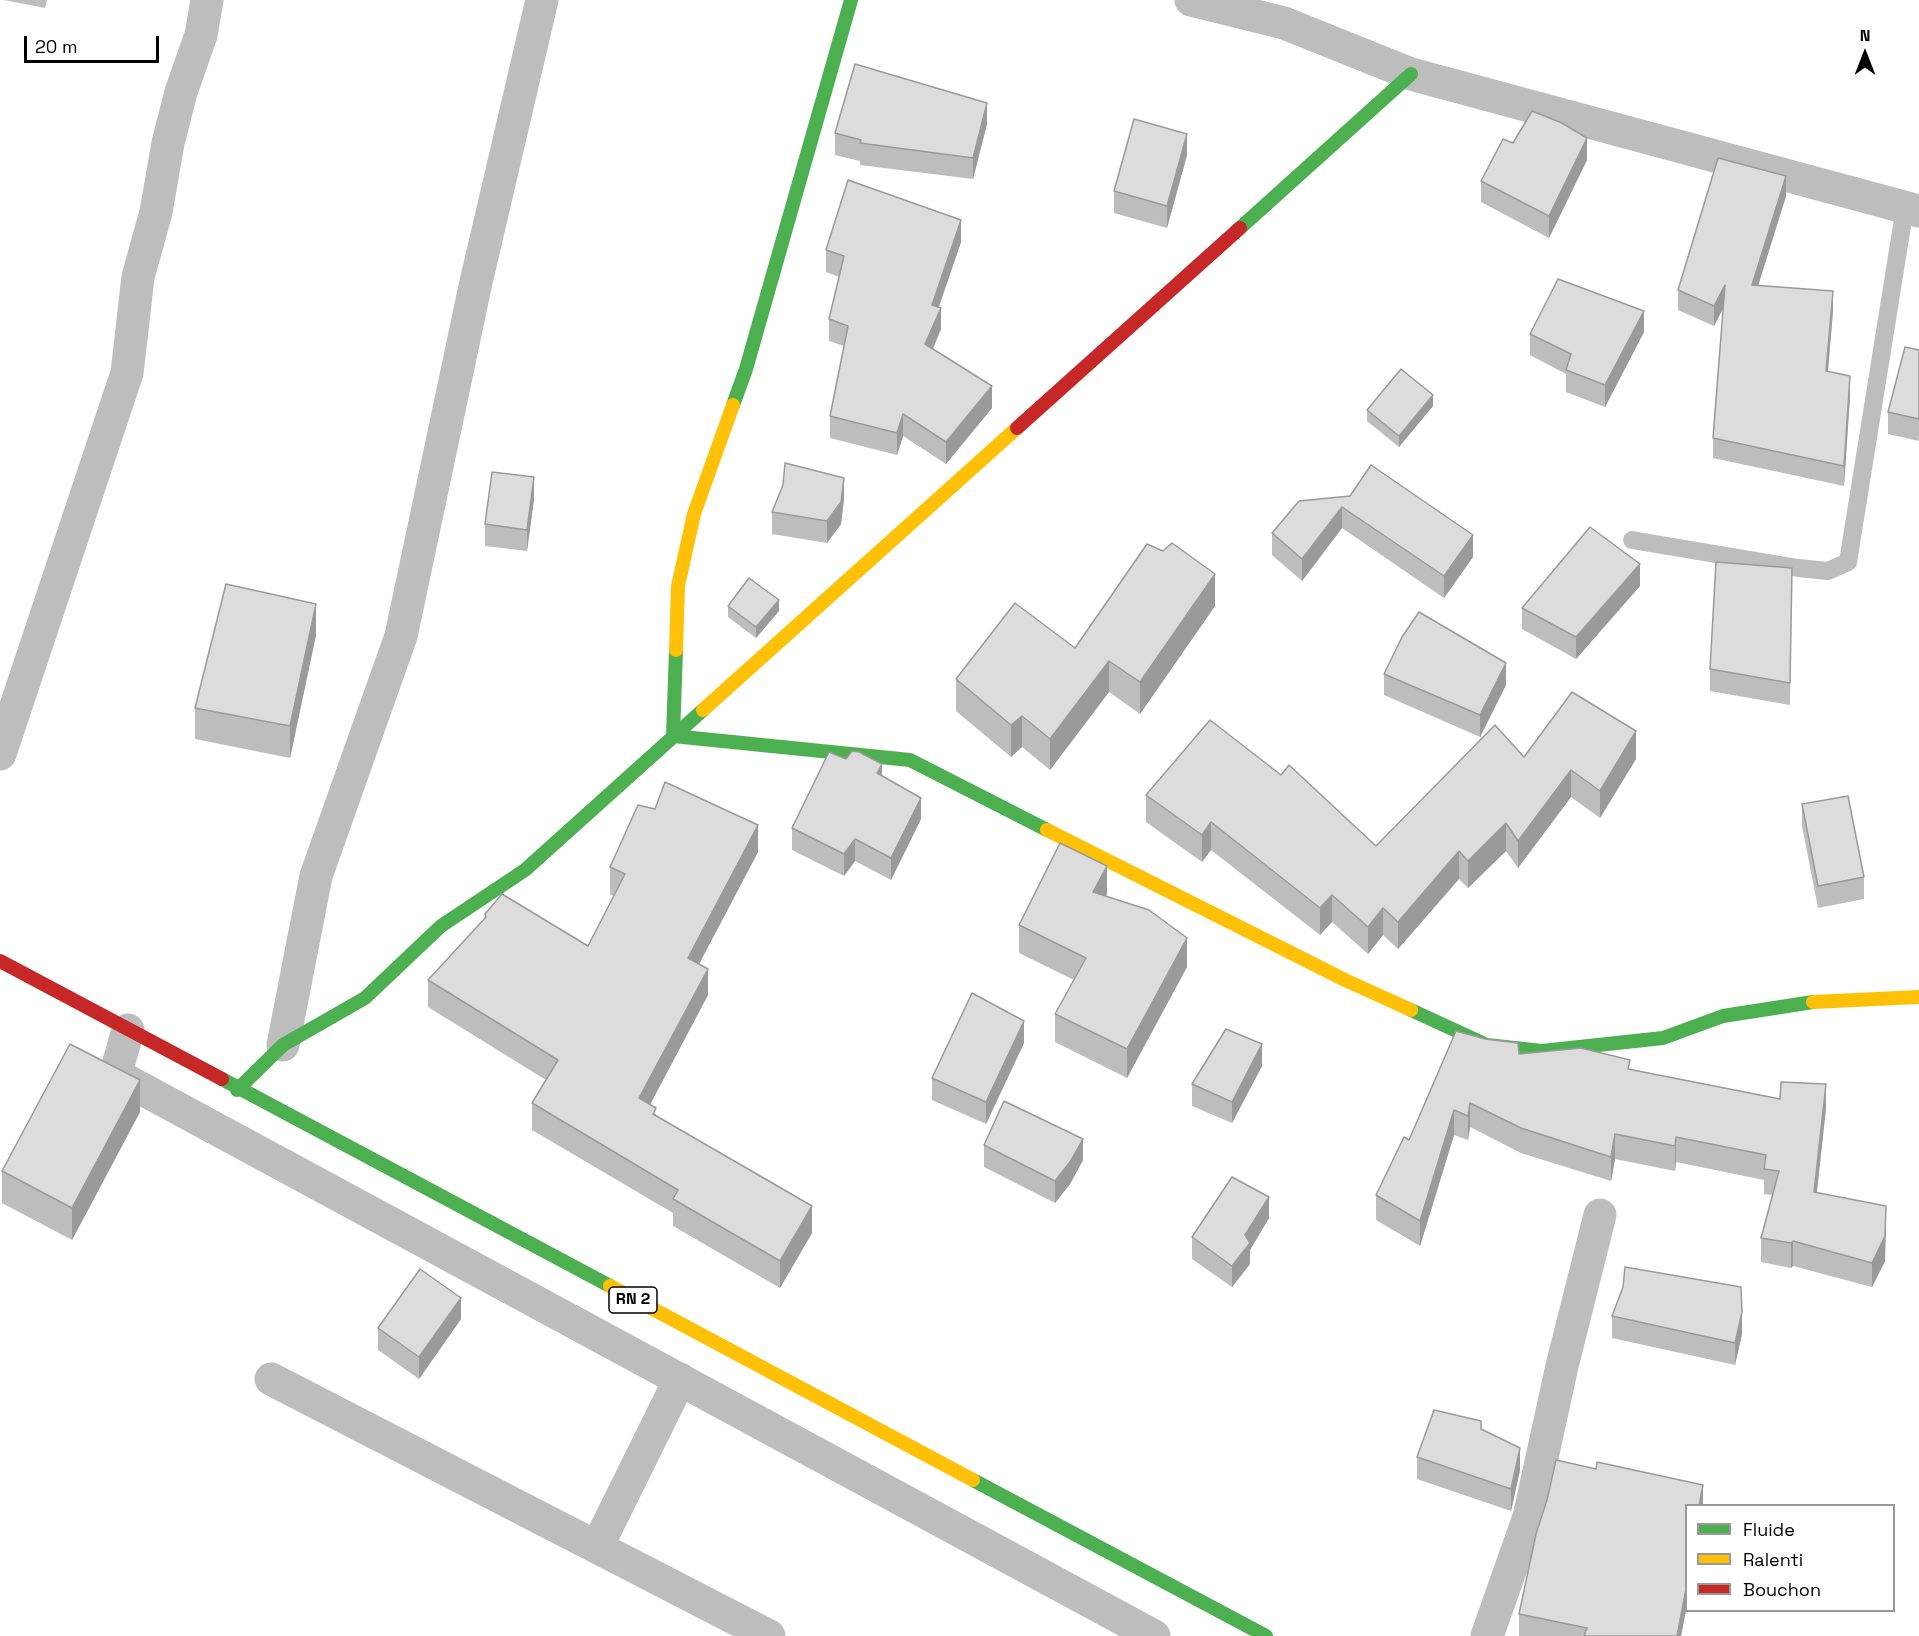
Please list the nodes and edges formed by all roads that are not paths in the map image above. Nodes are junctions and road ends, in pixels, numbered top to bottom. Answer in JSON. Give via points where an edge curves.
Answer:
{"nodes":[{"id":1,"x":207,"y":0,"type":"edge"},
{"id":2,"x":542,"y":0,"type":"edge"},
{"id":3,"x":851,"y":0,"type":"edge"},
{"id":4,"x":1191,"y":0,"type":"edge"},
{"id":5,"x":1411,"y":74,"type":"junction"},
{"id":6,"x":1912,"y":209,"type":"edge"},
{"id":7,"x":1632,"y":540,"type":"dead end"},
{"id":8,"x":674,"y":736,"type":"junction"},
{"id":9,"x":0,"y":754,"type":"edge"},
{"id":10,"x":0,"y":961,"type":"edge"},
{"id":11,"x":1919,"y":997,"type":"edge"},
{"id":12,"x":128,"y":1030,"type":"junction"},
{"id":13,"x":284,"y":1044,"type":"junction"},
{"id":14,"x":237,"y":1090,"type":"junction"},
{"id":15,"x":1600,"y":1215,"type":"dead end"},
{"id":16,"x":271,"y":1379,"type":"dead end"},
{"id":17,"x":680,"y":1379,"type":"junction"},
{"id":18,"x":597,"y":1547,"type":"junction"},
{"id":19,"x":769,"y":1636,"type":"edge"},
{"id":20,"x":1154,"y":1636,"type":"edge"},
{"id":21,"x":1266,"y":1636,"type":"edge"},
{"id":22,"x":1487,"y":1636,"type":"edge"}],
"edges":[{"from":1,"to":9,"type":"street","via":[[201,35],[168,143],[156,212],[138,277],[127,373]]},
{"from":2,"to":13,"type":"street","via":[[400,636],[316,876]]},
{"from":3,"to":8,"type":"main road","via":[[746,369],[694,514],[678,585]]},
{"from":4,"to":5,"type":"street","via":[[1284,23]]},
{"from":5,"to":6,"type":"street"},
{"from":5,"to":8,"type":"main road"},
{"from":6,"to":7,"type":"lane","via":[[1848,562],[1828,571],[1798,568]]},
{"from":8,"to":11,"type":"main road","via":[[910,760],[1345,980],[1487,1044],[1542,1051],[1592,1047],[1663,1038],[1723,1016],[1819,1001]]},
{"from":8,"to":13,"type":"main road","via":[[525,870],[441,926],[365,998]]},
{"from":10,"to":12,"type":"main road","number":"RN 2"},
{"from":12,"to":14,"type":"main road","number":"RN 2"},
{"from":12,"to":17,"type":"street","via":[[117,1069],[122,1078]]},
{"from":13,"to":14,"type":"main road"},
{"from":14,"to":21,"type":"main road","number":"RN 2"},
{"from":15,"to":22,"type":"street","via":[[1529,1517]]},
{"from":16,"to":18,"type":"street"},
{"from":17,"to":18,"type":"street"},
{"from":17,"to":20,"type":"street"},
{"from":18,"to":19,"type":"street"}]}
